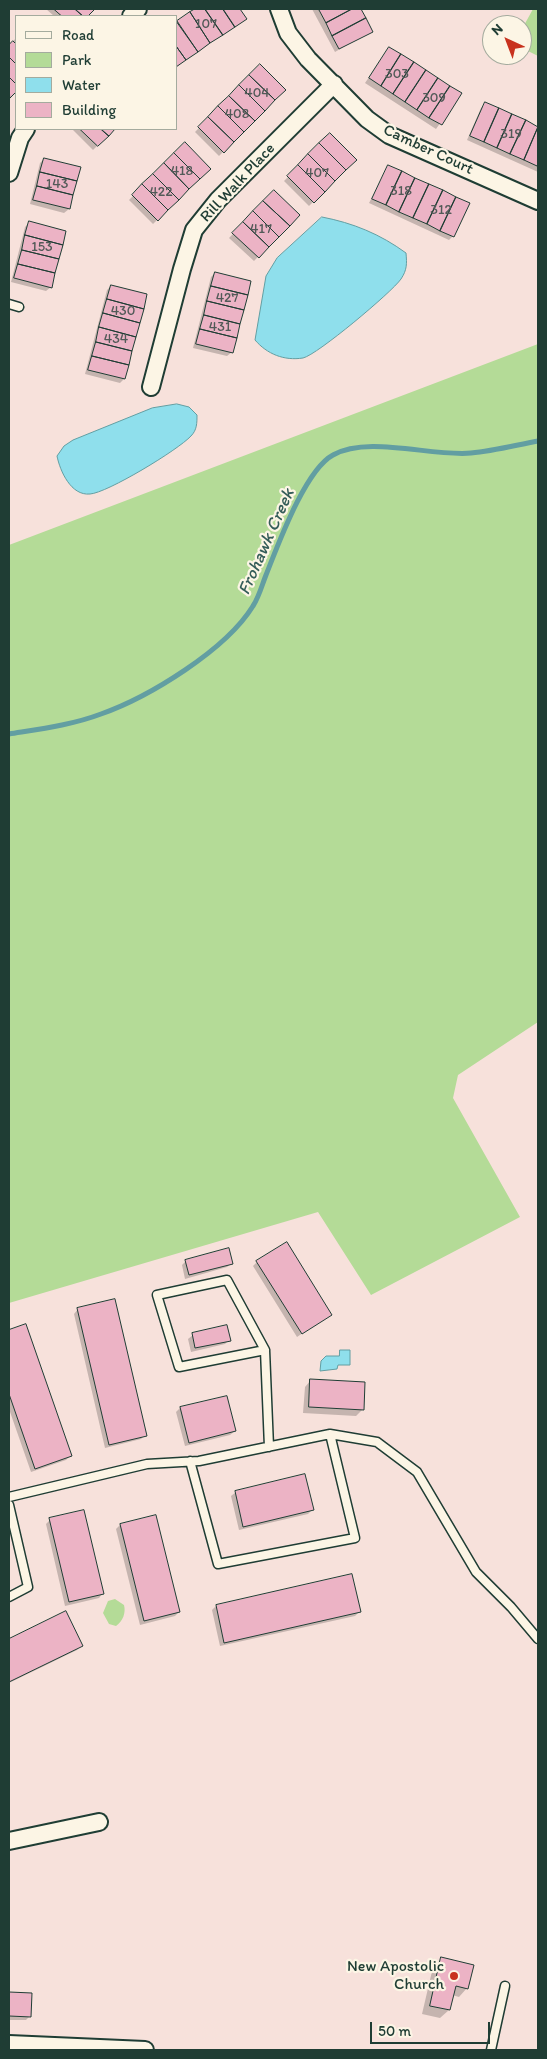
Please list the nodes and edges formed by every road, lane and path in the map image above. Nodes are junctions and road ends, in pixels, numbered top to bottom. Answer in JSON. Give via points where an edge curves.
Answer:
{"nodes":[{"id":1,"x":279,"y":9,"type":"edge"},
{"id":2,"x":334,"y":84,"type":"junction"},
{"id":3,"x":25,"y":130,"type":"edge"},
{"id":4,"x":9,"y":173,"type":"edge"},
{"id":5,"x":538,"y":200,"type":"edge"},
{"id":6,"x":9,"y":304,"type":"edge"},
{"id":7,"x":19,"y":307,"type":"dead end"},
{"id":8,"x":151,"y":387,"type":"dead end"},
{"id":9,"x":264,"y":1350,"type":"junction"},
{"id":10,"x":330,"y":1434,"type":"junction"},
{"id":11,"x":269,"y":1447,"type":"junction"},
{"id":12,"x":190,"y":1461,"type":"junction"},
{"id":13,"x":9,"y":1497,"type":"edge"},
{"id":14,"x":9,"y":1505,"type":"edge"},
{"id":15,"x":9,"y":1597,"type":"edge"},
{"id":16,"x":538,"y":1639,"type":"edge"},
{"id":17,"x":99,"y":1822,"type":"dead end"},
{"id":18,"x":9,"y":1841,"type":"edge"},
{"id":19,"x":505,"y":1986,"type":"dead end"},
{"id":20,"x":9,"y":2044,"type":"edge"},
{"id":21,"x":64,"y":2048,"type":"edge"},
{"id":22,"x":146,"y":2050,"type":"edge"},
{"id":23,"x":491,"y":2050,"type":"edge"}],
"edges":[{"from":1,"to":2,"type":"street","name":"Camber Court","via":[[288,33],[308,59]]},
{"from":2,"to":5,"type":"street","name":"Camber Court","via":[[367,119],[389,134]]},
{"from":2,"to":8,"type":"street","name":"Rill Walk Place","via":[[218,200],[194,230]]},
{"from":3,"to":4,"type":"street"},
{"from":6,"to":7,"type":"lane"},
{"from":9,"to":9,"type":"lane","via":[[179,1367],[157,1295],[228,1280]]},
{"from":9,"to":11,"type":"lane"},
{"from":10,"to":11,"type":"lane"},
{"from":10,"to":12,"type":"lane","via":[[355,1538],[218,1564]]},
{"from":10,"to":16,"type":"lane","via":[[377,1442],[417,1472],[476,1572]]},
{"from":11,"to":12,"type":"lane"},
{"from":12,"to":13,"type":"lane","via":[[147,1464]]},
{"from":14,"to":15,"type":"lane","via":[[28,1587]]},
{"from":17,"to":18,"type":"street"},
{"from":19,"to":23,"type":"lane"},
{"from":20,"to":21,"type":"street"},
{"from":21,"to":22,"type":"street"}]}
